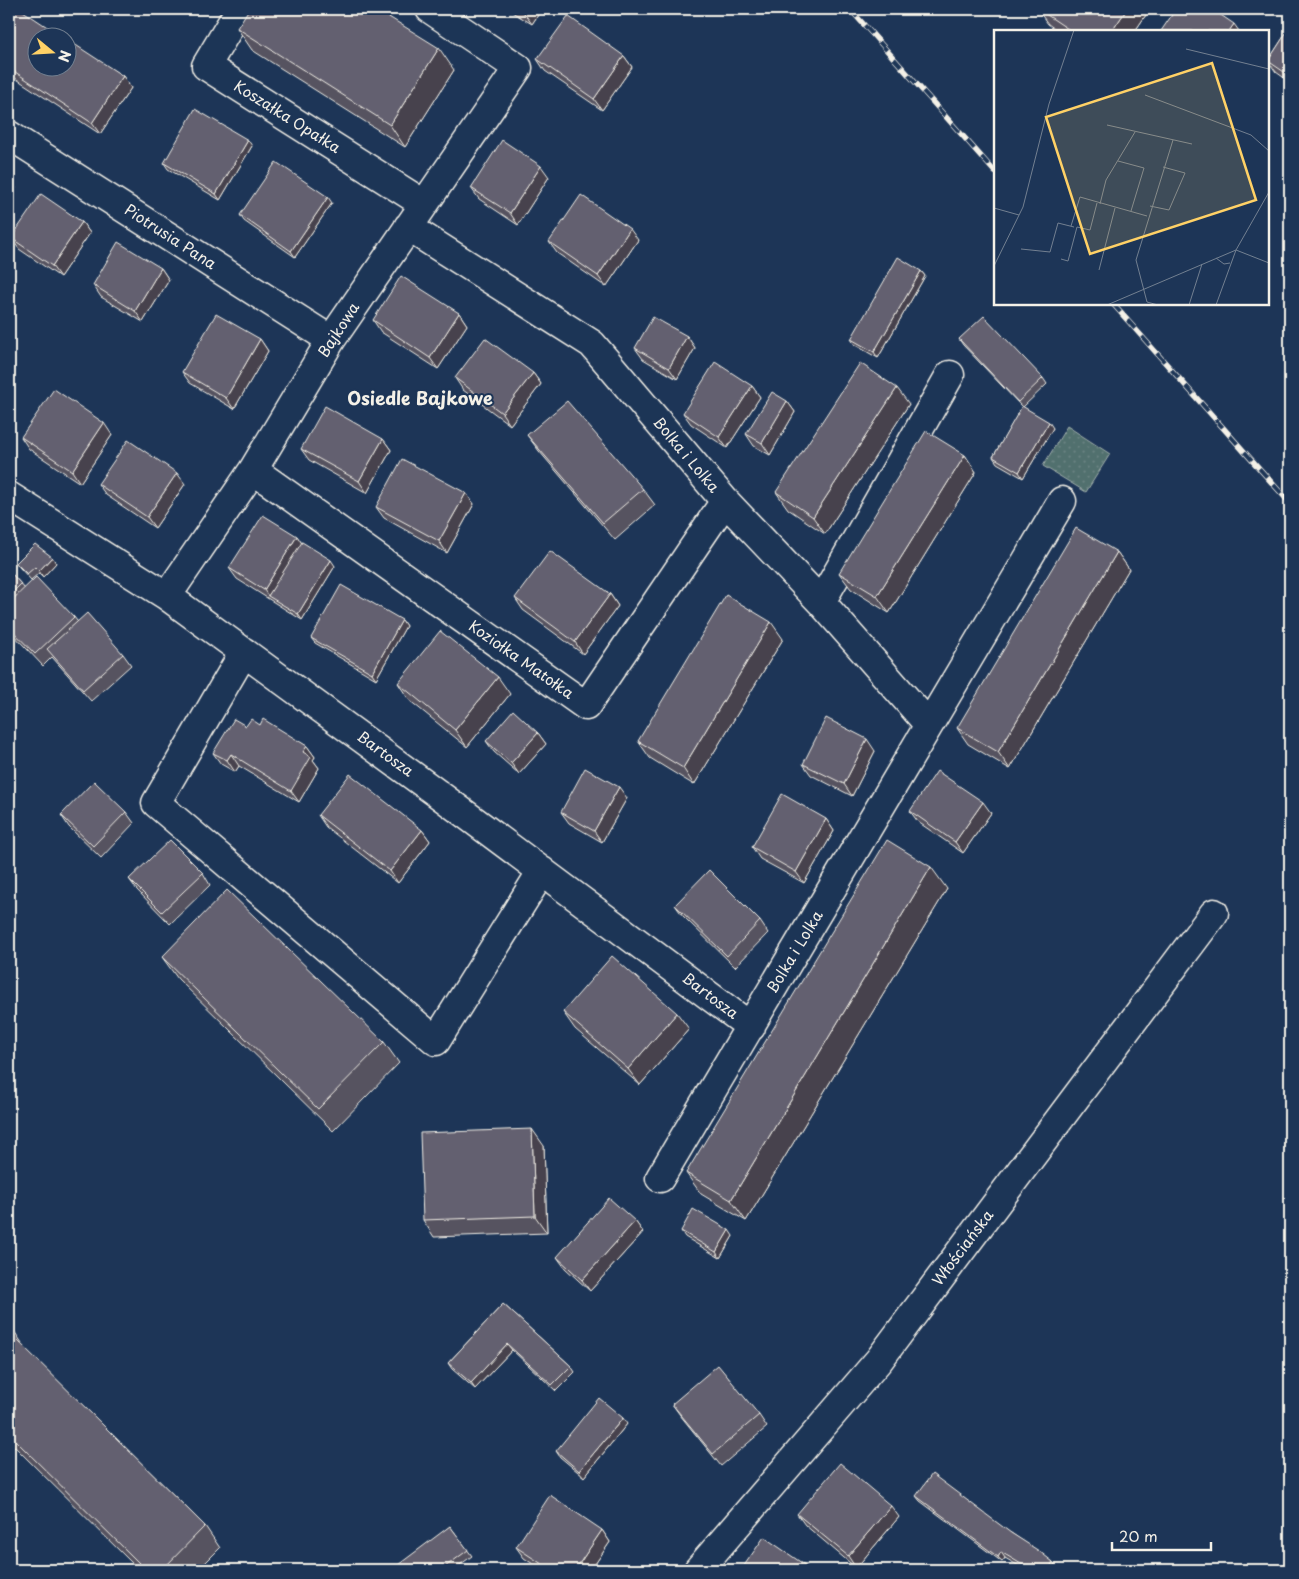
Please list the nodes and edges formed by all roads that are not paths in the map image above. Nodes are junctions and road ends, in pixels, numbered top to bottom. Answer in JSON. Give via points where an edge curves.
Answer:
{"nodes":[{"id":1,"x":240,"y":9,"type":"edge"},
{"id":2,"x":430,"y":9,"type":"edge"},
{"id":3,"x":9,"y":135,"type":"edge"},
{"id":4,"x":424,"y":204,"type":"junction"},
{"id":5,"x":408,"y":227,"type":"junction"},
{"id":6,"x":330,"y":340,"type":"junction"},
{"id":7,"x":950,"y":375,"type":"dead end"},
{"id":8,"x":253,"y":470,"type":"junction"},
{"id":9,"x":9,"y":496,"type":"edge"},
{"id":10,"x":725,"y":501,"type":"junction"},
{"id":11,"x":1062,"y":501,"type":"dead end"},
{"id":12,"x":167,"y":596,"type":"junction"},
{"id":13,"x":820,"y":602,"type":"junction"},
{"id":14,"x":244,"y":652,"type":"junction"},
{"id":15,"x":929,"y":726,"type":"junction"},
{"id":16,"x":542,"y":871,"type":"junction"},
{"id":17,"x":1214,"y":913,"type":"dead end"},
{"id":18,"x":751,"y":1027,"type":"junction"},
{"id":19,"x":660,"y":1178,"type":"dead end"},
{"id":20,"x":698,"y":1570,"type":"edge"}],
"edges":[{"from":1,"to":4,"type":"street","name":"Koszałka Opałka","via":[[206,66]]},
{"from":2,"to":4,"type":"street","name":"Bajkowa","via":[[518,68]]},
{"from":3,"to":6,"type":"street","name":"Piotrusia Pana"},
{"from":4,"to":5,"type":"street","name":"Bajkowa"},
{"from":5,"to":6,"type":"street","name":"Bajkowa"},
{"from":5,"to":10,"type":"street","name":"Bolka i Lolka","via":[[592,344]]},
{"from":6,"to":8,"type":"street","name":"Bajkowa"},
{"from":7,"to":13,"type":"street"},
{"from":8,"to":10,"type":"street","name":"Koziołka Matołka","via":[[586,706]]},
{"from":8,"to":12,"type":"street","name":"Bajkowa"},
{"from":9,"to":12,"type":"street","name":"Bartosza"},
{"from":10,"to":13,"type":"street","name":"Bolka i Lolka"},
{"from":11,"to":15,"type":"street","name":"Bolka i Lolka"},
{"from":12,"to":14,"type":"street","name":"Bartosza"},
{"from":13,"to":15,"type":"street","name":"Bolka i Lolka"},
{"from":14,"to":16,"type":"street","name":"Bartosza"},
{"from":14,"to":16,"type":"street","via":[[156,803],[436,1041]]},
{"from":15,"to":18,"type":"street","name":"Bolka i Lolka"},
{"from":16,"to":18,"type":"street","name":"Bartosza"},
{"from":17,"to":20,"type":"street","name":"Włościańska","via":[[880,1360]]},
{"from":18,"to":19,"type":"street","name":"Bolka i Lolka"}]}
